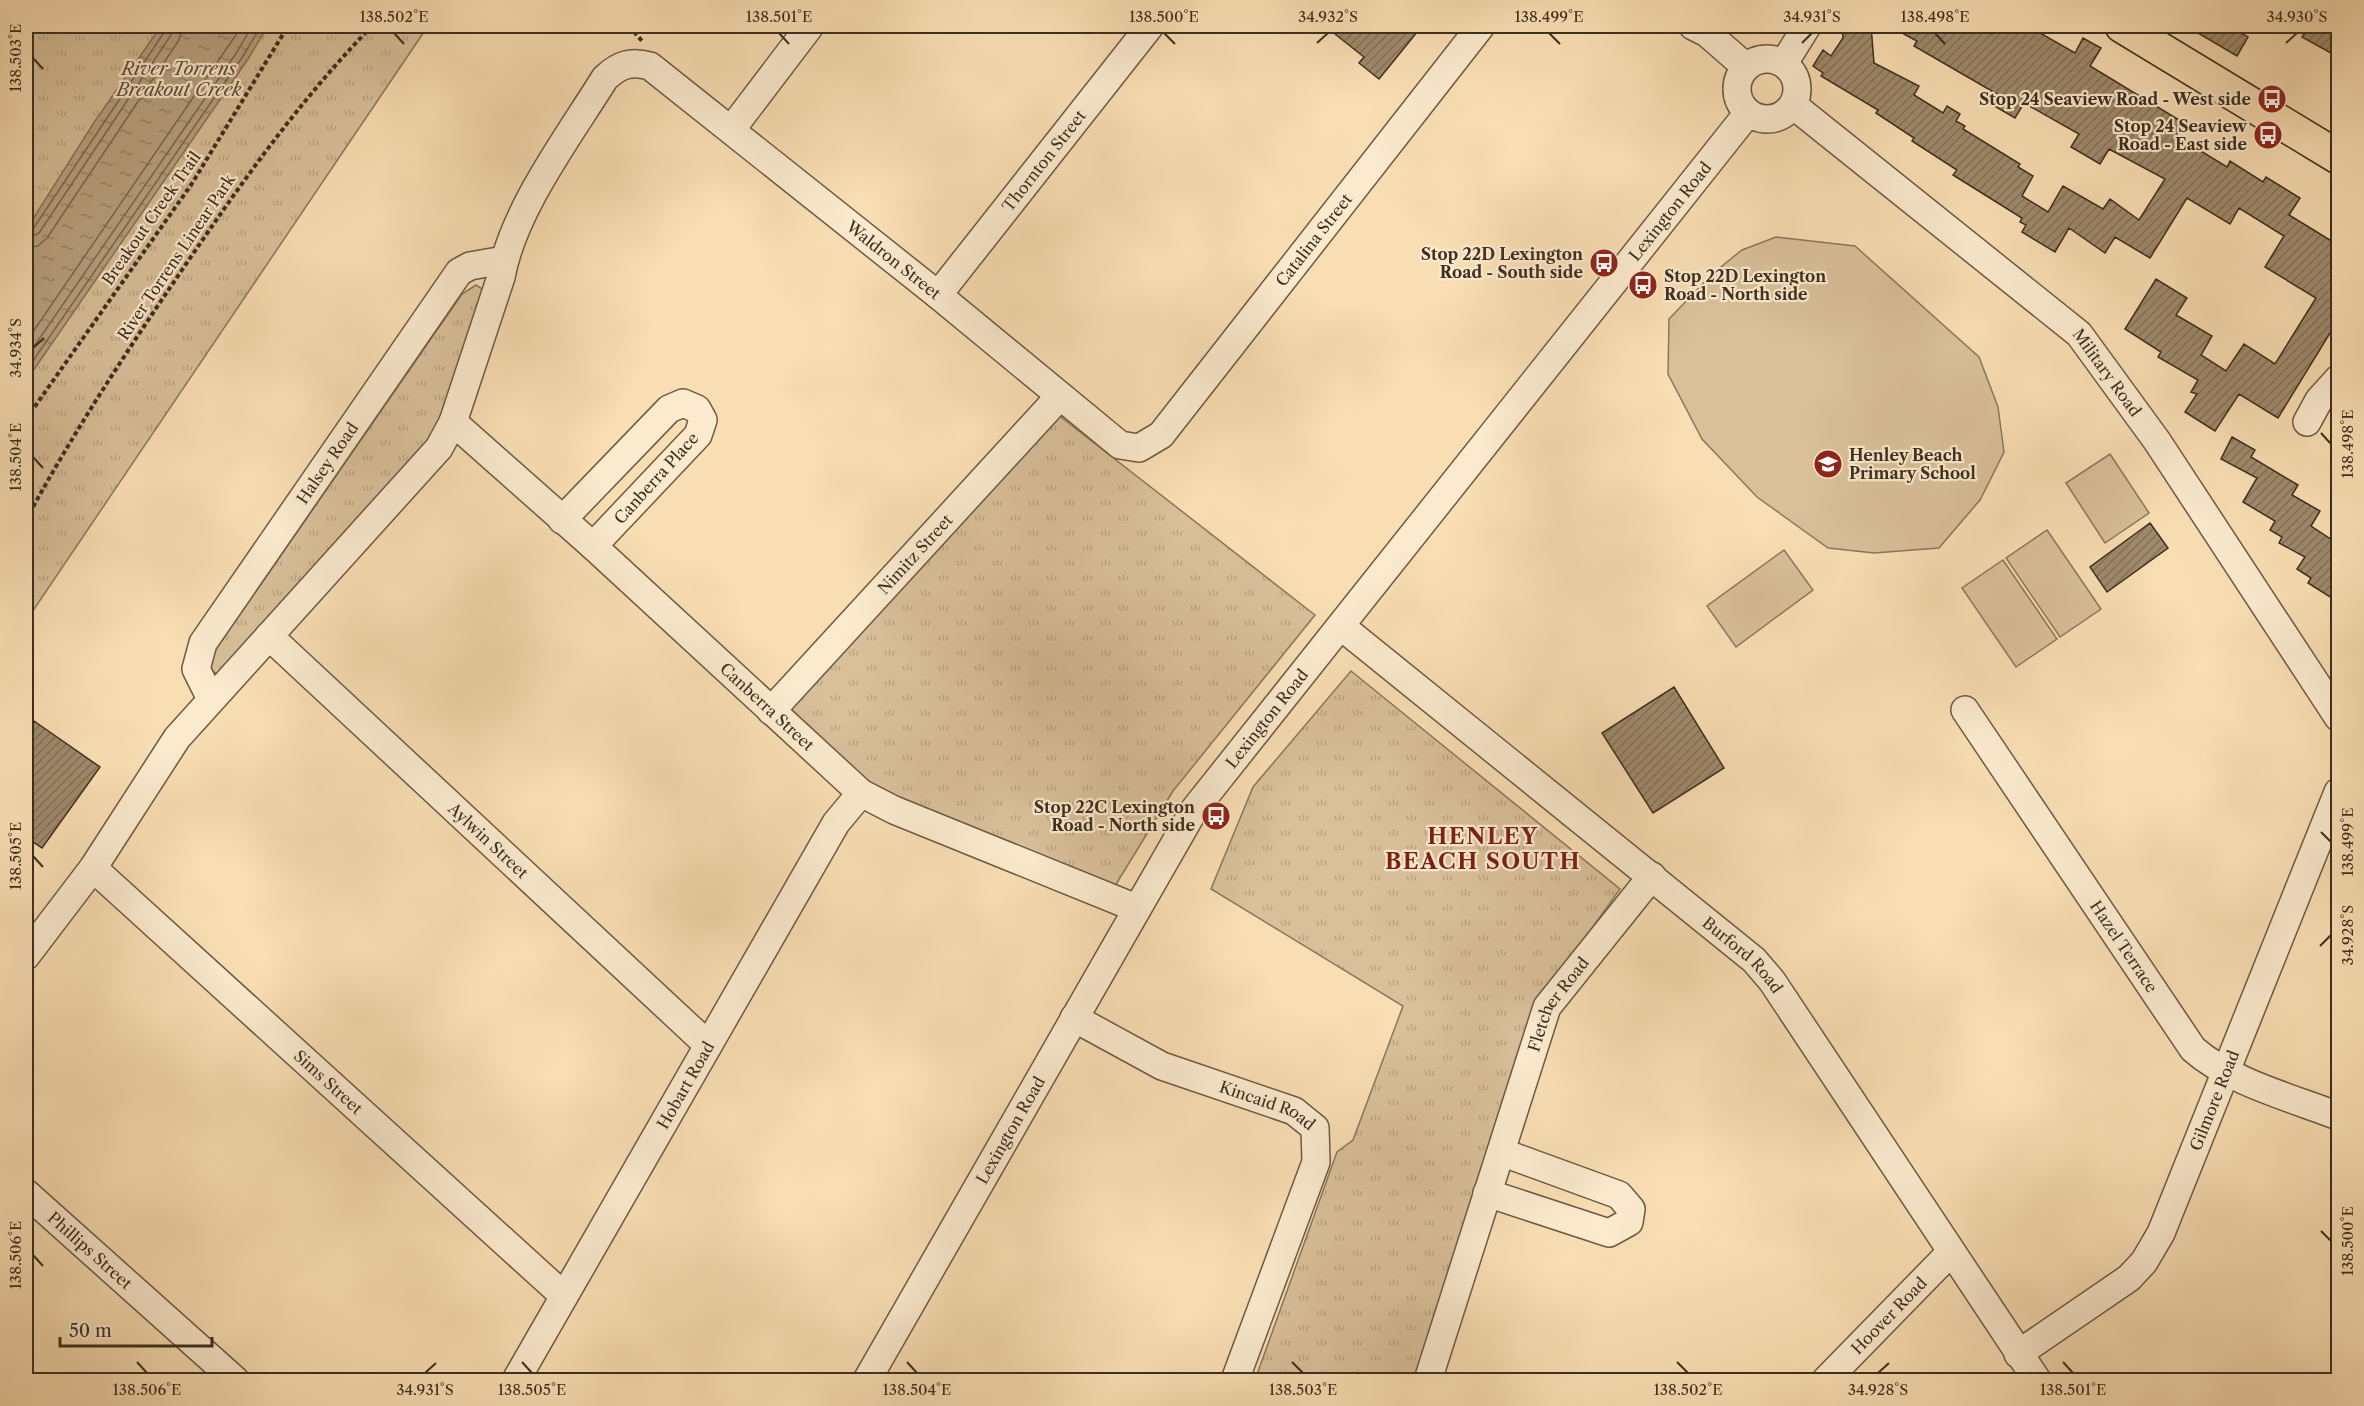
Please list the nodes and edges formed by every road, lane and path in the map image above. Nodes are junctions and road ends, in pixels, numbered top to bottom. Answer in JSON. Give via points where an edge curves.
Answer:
{"nodes":[{"id":1,"x":37,"y":26,"type":"edge"},
{"id":2,"x":288,"y":26,"type":"edge"},
{"id":3,"x":372,"y":26,"type":"edge"},
{"id":4,"x":810,"y":26,"type":"edge"},
{"id":5,"x":1150,"y":26,"type":"edge"},
{"id":6,"x":1481,"y":26,"type":"edge"},
{"id":7,"x":1693,"y":26,"type":"edge"},
{"id":8,"x":1807,"y":26,"type":"edge"},
{"id":9,"x":2122,"y":26,"type":"edge"},
{"id":10,"x":26,"y":36,"type":"edge"},
{"id":11,"x":1784,"y":63,"type":"junction"},
{"id":12,"x":1746,"y":66,"type":"junction"},
{"id":13,"x":1793,"y":105,"type":"junction"},
{"id":14,"x":1748,"y":113,"type":"junction"},
{"id":15,"x":731,"y":130,"type":"junction"},
{"id":16,"x":2338,"y":157,"type":"edge"},
{"id":17,"x":504,"y":260,"type":"junction"},
{"id":18,"x":938,"y":295,"type":"junction"},
{"id":19,"x":2338,"y":379,"type":"edge"},
{"id":20,"x":1060,"y":396,"type":"junction"},
{"id":21,"x":26,"y":419,"type":"edge"},
{"id":22,"x":453,"y":422,"type":"junction"},
{"id":23,"x":2307,"y":422,"type":"dead end"},
{"id":24,"x":1139,"y":448,"type":"joint"},
{"id":25,"x":26,"y":520,"type":"edge"},
{"id":26,"x":562,"y":520,"type":"junction"},
{"id":27,"x":593,"y":546,"type":"junction"},
{"id":28,"x":1341,"y":627,"type":"junction"},
{"id":29,"x":270,"y":636,"type":"junction"},
{"id":30,"x":211,"y":699,"type":"junction"},
{"id":31,"x":1965,"y":710,"type":"dead end"},
{"id":32,"x":771,"y":711,"type":"junction"},
{"id":33,"x":2338,"y":717,"type":"edge"},
{"id":34,"x":2338,"y":792,"type":"edge"},
{"id":35,"x":861,"y":793,"type":"junction"},
{"id":36,"x":93,"y":868,"type":"junction"},
{"id":37,"x":1652,"y":876,"type":"junction"},
{"id":38,"x":1136,"y":908,"type":"junction"},
{"id":39,"x":26,"y":956,"type":"edge"},
{"id":40,"x":1074,"y":1018,"type":"junction"},
{"id":41,"x":708,"y":1045,"type":"junction"},
{"id":42,"x":2228,"y":1072,"type":"junction"},
{"id":43,"x":2338,"y":1116,"type":"edge"},
{"id":44,"x":1501,"y":1152,"type":"junction"},
{"id":45,"x":26,"y":1193,"type":"edge"},
{"id":46,"x":1487,"y":1193,"type":"junction"},
{"id":47,"x":1951,"y":1252,"type":"junction"},
{"id":48,"x":564,"y":1296,"type":"junction"},
{"id":49,"x":2018,"y":1354,"type":"junction"},
{"id":50,"x":235,"y":1380,"type":"edge"},
{"id":51,"x":516,"y":1380,"type":"edge"},
{"id":52,"x":867,"y":1380,"type":"edge"},
{"id":53,"x":1235,"y":1380,"type":"edge"},
{"id":54,"x":1428,"y":1380,"type":"edge"},
{"id":55,"x":1826,"y":1380,"type":"edge"},
{"id":56,"x":2037,"y":1380,"type":"edge"}],
"edges":[{"from":1,"to":10,"type":"path"},
{"from":2,"to":21,"type":"path","name":"Breakout Creek Trail","via":[[191,186]]},
{"from":3,"to":25,"type":"path","name":"River Torrens Linear Park","via":[[304,99],[247,174],[86,417]]},
{"from":4,"to":15,"type":"street"},
{"from":5,"to":18,"type":"street","name":"Thornton Street"},
{"from":6,"to":24,"type":"street","name":"Catalina Street","via":[[1161,435]]},
{"from":7,"to":12,"type":"street"},
{"from":8,"to":11,"type":"street"},
{"from":9,"to":16,"type":"main road"},
{"from":11,"to":12,"type":"street","via":[[1764,58]]},
{"from":11,"to":13,"type":"street","via":[[1797,82]]},
{"from":12,"to":14,"type":"street","via":[[1737,86],[1738,97]]},
{"from":13,"to":14,"type":"street","via":[[1768,119]]},
{"from":13,"to":33,"type":"street","name":"Military Road","via":[[2079,334],[2157,441]]},
{"from":14,"to":28,"type":"street","name":"Lexington Road"},
{"from":15,"to":17,"type":"street","name":"Waldron Street","via":[[650,66],[629,63],[613,71],[534,193]]},
{"from":15,"to":18,"type":"street","name":"Waldron Street"},
{"from":17,"to":22,"type":"street"},
{"from":17,"to":30,"type":"street","name":"Halsey Road","via":[[459,272],[203,644],[196,669]]},
{"from":18,"to":20,"type":"street","name":"Waldron Street"},
{"from":19,"to":23,"type":"street","via":[[2319,400]]},
{"from":20,"to":24,"type":"street","name":"Waldron Street","via":[[1120,446]]},
{"from":20,"to":32,"type":"street","name":"Nimitz Street"},
{"from":22,"to":26,"type":"street","name":"Canberra Street"},
{"from":22,"to":29,"type":"street","via":[[439,448]]},
{"from":26,"to":27,"type":"street","name":"Canberra Street"},
{"from":26,"to":27,"type":"street","name":"Canberra Place","via":[[669,409],[682,403],[697,409],[703,420],[698,435]]},
{"from":27,"to":32,"type":"street","name":"Canberra Street"},
{"from":28,"to":37,"type":"street","name":"Burford Road"},
{"from":28,"to":38,"type":"street","name":"Lexington Road","via":[[1194,810]]},
{"from":29,"to":30,"type":"street"},
{"from":29,"to":41,"type":"street","name":"Aylwin Street"},
{"from":30,"to":36,"type":"street","via":[[177,738]]},
{"from":31,"to":42,"type":"street","name":"Hazel Terrace","via":[[2193,1049]]},
{"from":32,"to":35,"type":"street","name":"Canberra Street"},
{"from":34,"to":42,"type":"street","name":"Gilmore Road"},
{"from":35,"to":38,"type":"street","name":"Canberra Street"},
{"from":35,"to":41,"type":"street","name":"Hobart Road","via":[[836,823]]},
{"from":36,"to":39,"type":"street"},
{"from":36,"to":48,"type":"street","name":"Sims Street"},
{"from":37,"to":44,"type":"street","name":"Fletcher Road","via":[[1547,1007]]},
{"from":37,"to":47,"type":"street","name":"Burford Road","via":[[1754,960],[1772,981]]},
{"from":38,"to":40,"type":"street","name":"Lexington Road"},
{"from":40,"to":52,"type":"street","name":"Lexington Road"},
{"from":40,"to":53,"type":"street","name":"Kincaid Road","via":[[1162,1066],[1294,1111],[1315,1128],[1316,1162]]},
{"from":41,"to":48,"type":"street","name":"Hobart Road"},
{"from":42,"to":43,"type":"street","name":"Hazel Terrace"},
{"from":42,"to":49,"type":"street","name":"Gilmore Road","via":[[2161,1233],[2144,1262],[2128,1278]]},
{"from":44,"to":46,"type":"street","name":"Fletcher Road"},
{"from":44,"to":46,"type":"street","via":[[1619,1195],[1631,1209],[1629,1222],[1609,1233]]},
{"from":45,"to":50,"type":"street","name":"Phillips Street"},
{"from":46,"to":54,"type":"street","name":"Fletcher Road"},
{"from":47,"to":49,"type":"street","name":"Burford Road"},
{"from":47,"to":55,"type":"street","name":"Hoover Road"},
{"from":48,"to":51,"type":"street","name":"Hobart Road"},
{"from":49,"to":56,"type":"street","name":"Burford Road"}]}
